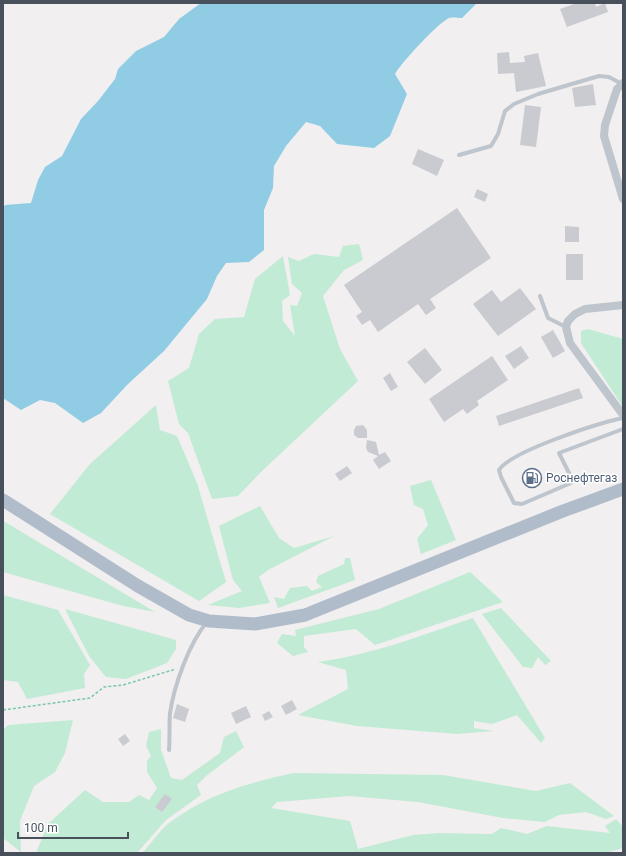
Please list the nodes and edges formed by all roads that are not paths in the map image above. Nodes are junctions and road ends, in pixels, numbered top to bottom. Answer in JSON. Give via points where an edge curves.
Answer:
{"nodes":[{"id":1,"x":622,"y":83,"type":"edge"},
{"id":2,"x":459,"y":155,"type":"dead end"},
{"id":3,"x":623,"y":199,"type":"edge"},
{"id":4,"x":540,"y":296,"type":"dead end"},
{"id":5,"x":623,"y":305,"type":"edge"},
{"id":6,"x":566,"y":327,"type":"junction"},
{"id":7,"x":623,"y":415,"type":"edge"},
{"id":8,"x":623,"y":418,"type":"edge"},
{"id":9,"x":623,"y":429,"type":"edge"},
{"id":10,"x":623,"y":489,"type":"edge"},
{"id":11,"x":3,"y":500,"type":"edge"},
{"id":12,"x":208,"y":620,"type":"junction"},
{"id":13,"x":170,"y":750,"type":"dead end"}],
"edges":[{"from":1,"to":2,"type":"lane","via":[[599,76],[514,104],[505,111],[498,134],[491,146]]},
{"from":1,"to":3,"type":"street","via":[[617,89],[604,136]]},
{"from":4,"to":6,"type":"lane","via":[[548,318]]},
{"from":5,"to":6,"type":"street","via":[[585,309],[571,318]]},
{"from":6,"to":7,"type":"street","via":[[570,343]]},
{"from":8,"to":9,"type":"lane","via":[[535,448],[504,464],[500,470],[501,477],[514,503],[522,504],[571,483],[572,478],[559,453]]},
{"from":10,"to":12,"type":"main road","via":[[305,615],[254,624]]},
{"from":11,"to":12,"type":"main road","via":[[189,616]]},
{"from":12,"to":13,"type":"lane","via":[[184,666],[175,691],[170,714]]}]}
